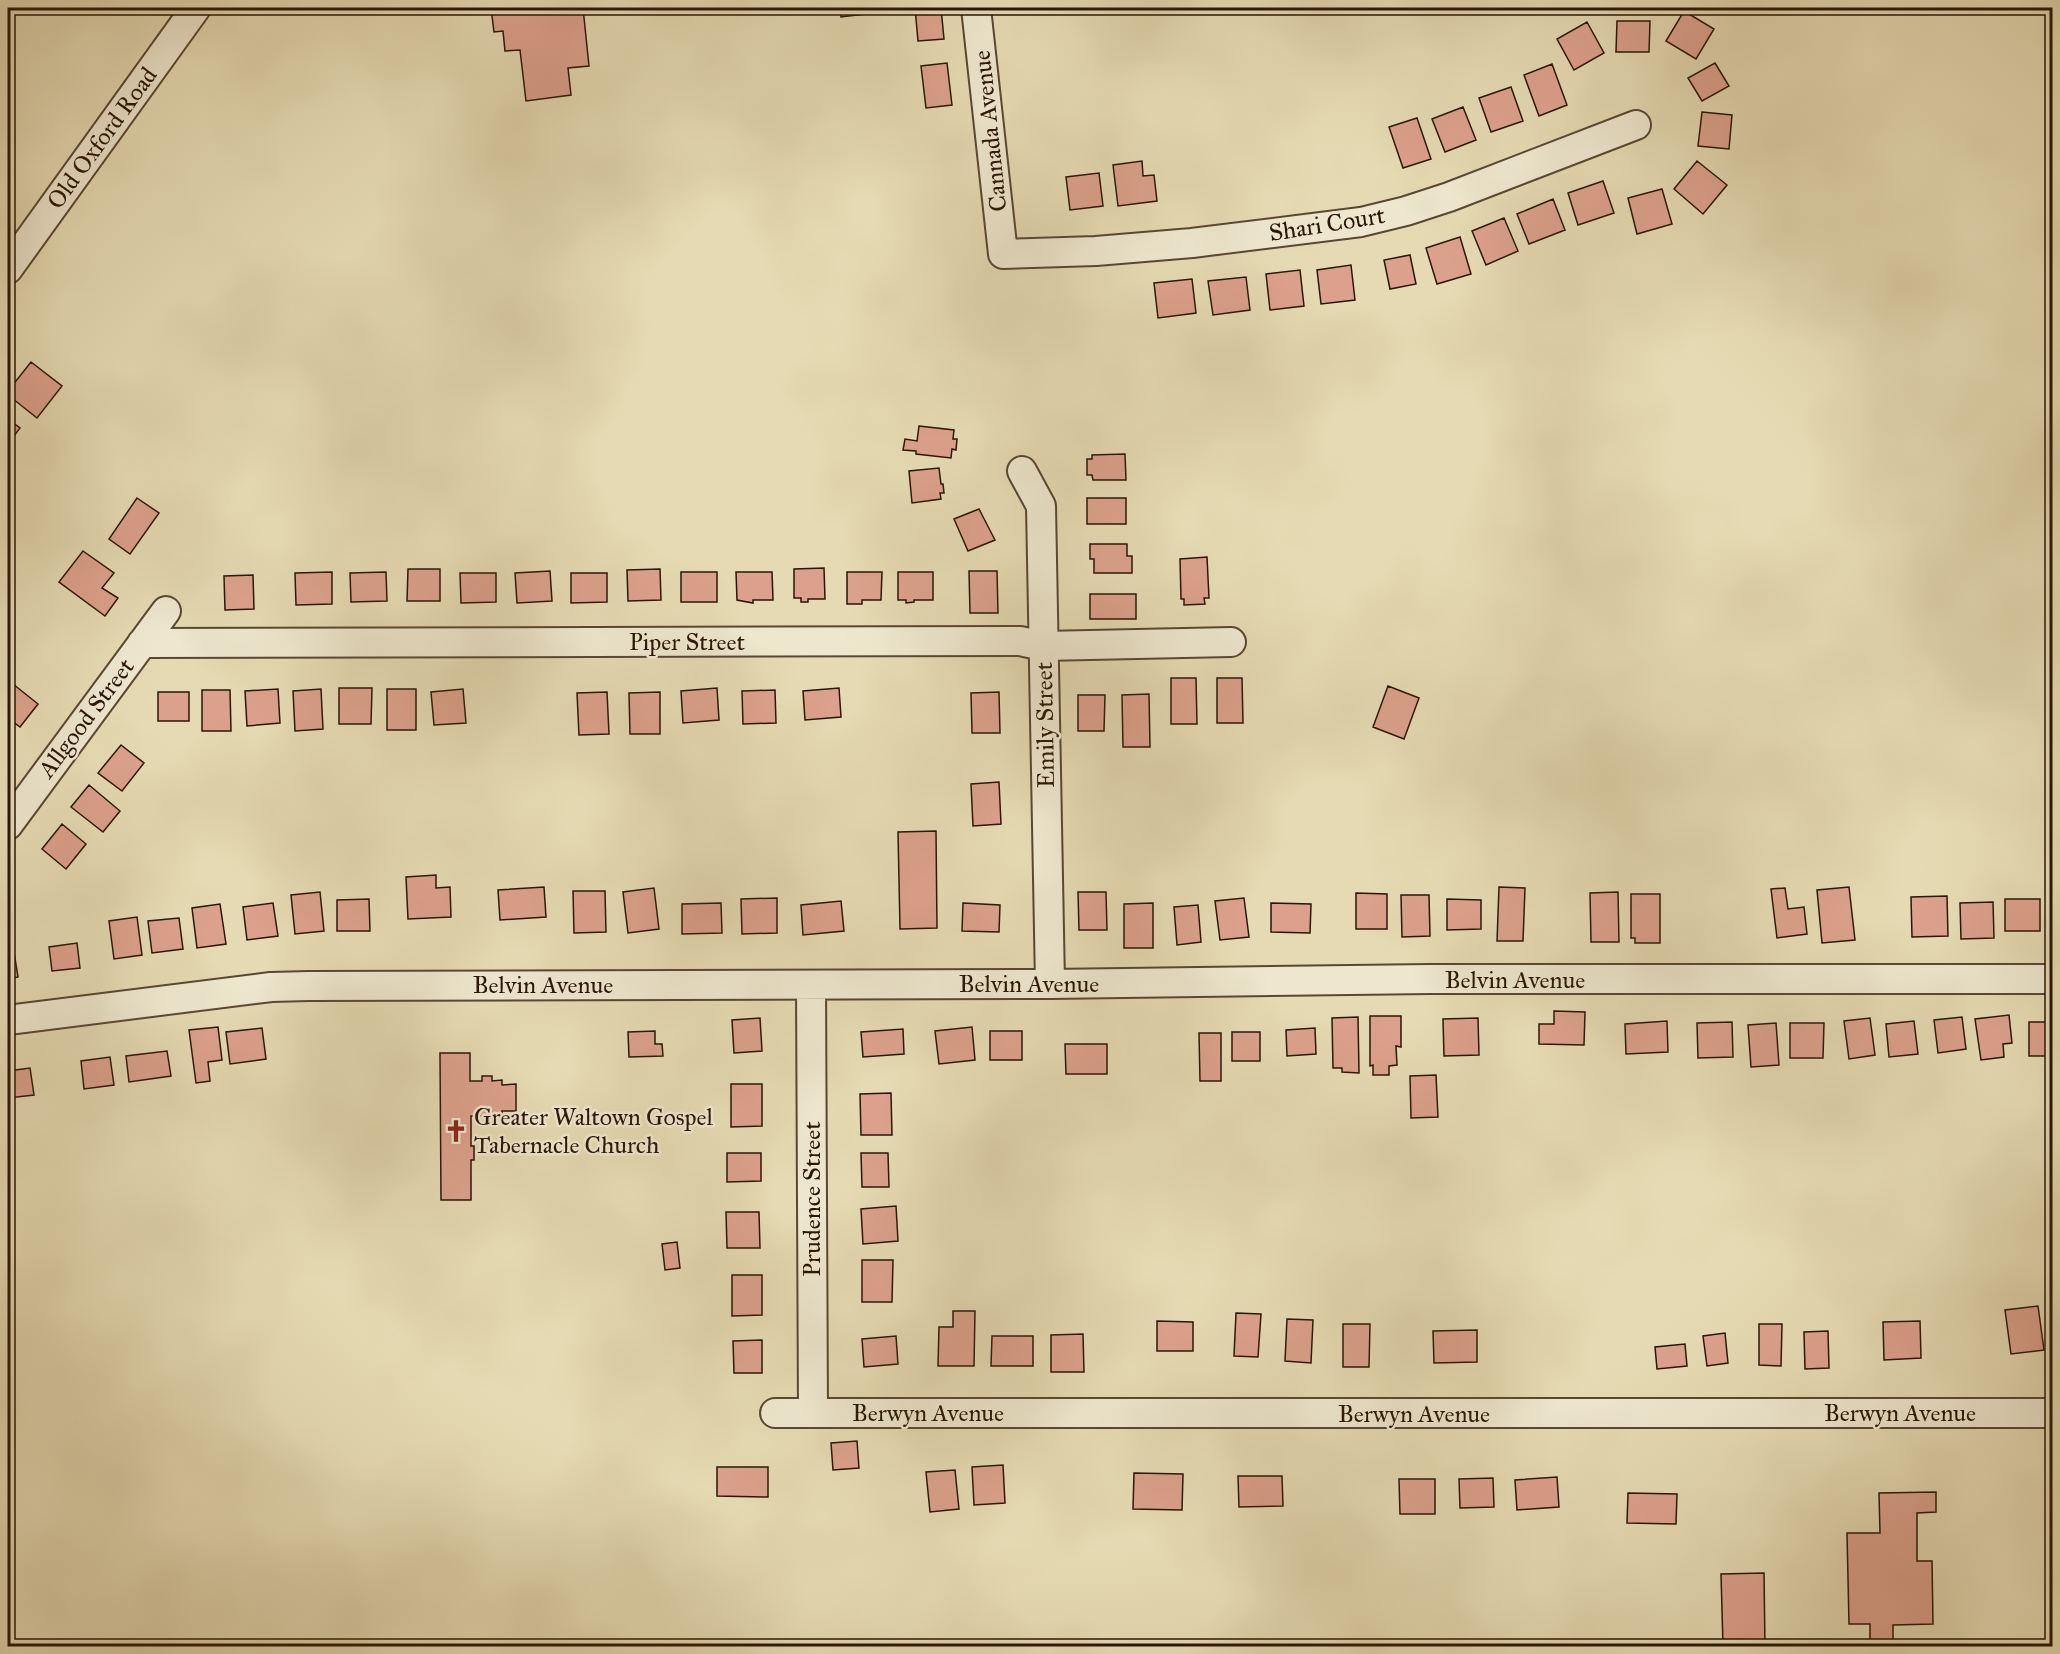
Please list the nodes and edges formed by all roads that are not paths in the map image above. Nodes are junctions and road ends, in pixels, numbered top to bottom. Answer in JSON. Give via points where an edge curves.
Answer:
{"nodes":[{"id":1,"x":196,"y":8,"type":"edge"},
{"id":2,"x":976,"y":8,"type":"edge"},
{"id":3,"x":1636,"y":125,"type":"dead end"},
{"id":4,"x":1003,"y":254,"type":"joint"},
{"id":5,"x":8,"y":269,"type":"edge"},
{"id":6,"x":1022,"y":471,"type":"dead end"},
{"id":7,"x":166,"y":611,"type":"dead end"},
{"id":8,"x":1231,"y":642,"type":"dead end"},
{"id":9,"x":142,"y":643,"type":"junction"},
{"id":10,"x":1043,"y":646,"type":"junction"},
{"id":11,"x":8,"y":825,"type":"edge"},
{"id":12,"x":2052,"y":979,"type":"edge"},
{"id":13,"x":1050,"y":984,"type":"junction"},
{"id":14,"x":811,"y":985,"type":"junction"},
{"id":15,"x":8,"y":1020,"type":"edge"},
{"id":16,"x":775,"y":1413,"type":"dead end"},
{"id":17,"x":813,"y":1413,"type":"junction"},
{"id":18,"x":2052,"y":1413,"type":"edge"}],
"edges":[{"from":1,"to":5,"type":"street","name":"Old Oxford Road"},
{"from":2,"to":4,"type":"street","name":"Cannada Avenue"},
{"from":3,"to":4,"type":"street","name":"Shari Court","via":[[1449,197],[1361,222],[1192,243]]},
{"from":6,"to":10,"type":"street","name":"Emily Street","via":[[1041,506]]},
{"from":7,"to":9,"type":"street","name":"Allgood Street"},
{"from":8,"to":10,"type":"street","name":"Piper Street"},
{"from":9,"to":10,"type":"street","name":"Piper Street","via":[[1020,641]]},
{"from":9,"to":11,"type":"street","name":"Allgood Street"},
{"from":10,"to":13,"type":"street","name":"Emily Street"},
{"from":12,"to":13,"type":"street","name":"Belvin Avenue"},
{"from":13,"to":14,"type":"street","name":"Belvin Avenue"},
{"from":14,"to":15,"type":"street","name":"Belvin Avenue","via":[[271,987]]},
{"from":14,"to":17,"type":"street","name":"Prudence Street"},
{"from":16,"to":17,"type":"street","name":"Berwyn Avenue"},
{"from":17,"to":18,"type":"street","name":"Berwyn Avenue"}]}
